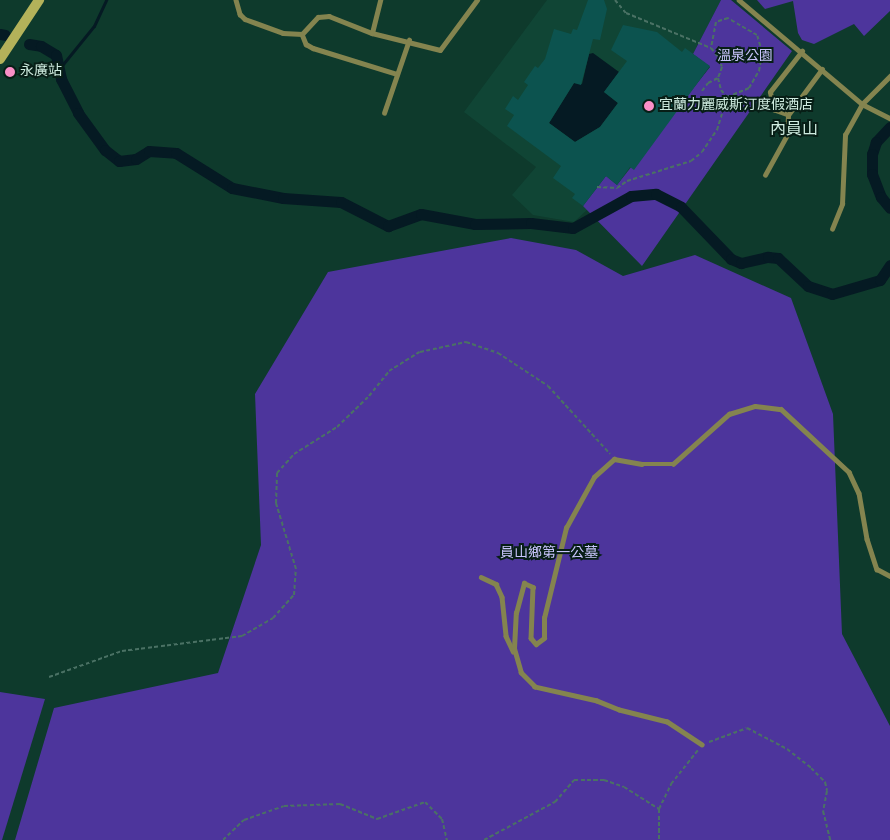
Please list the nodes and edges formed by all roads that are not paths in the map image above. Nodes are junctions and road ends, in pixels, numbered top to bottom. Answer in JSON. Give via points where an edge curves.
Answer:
{"nodes":[{"id":1,"x":39,"y":0,"type":"edge"},
{"id":2,"x":236,"y":0,"type":"edge"},
{"id":3,"x":380,"y":0,"type":"edge"},
{"id":4,"x":477,"y":0,"type":"edge"},
{"id":5,"x":739,"y":0,"type":"edge"},
{"id":6,"x":372,"y":33,"type":"junction"},
{"id":7,"x":302,"y":34,"type":"junction"},
{"id":8,"x":409,"y":40,"type":"junction"},
{"id":9,"x":802,"y":51,"type":"junction"},
{"id":10,"x":0,"y":60,"type":"edge"},
{"id":11,"x":822,"y":69,"type":"junction"},
{"id":12,"x":397,"y":74,"type":"junction"},
{"id":13,"x":890,"y":76,"type":"edge"},
{"id":14,"x":862,"y":104,"type":"junction"},
{"id":15,"x":384,"y":113,"type":"dead end"},
{"id":16,"x":788,"y":116,"type":"junction"},
{"id":17,"x":890,"y":118,"type":"edge"},
{"id":18,"x":765,"y":175,"type":"dead end"},
{"id":19,"x":832,"y":230,"type":"dead end"},
{"id":20,"x":890,"y":576,"type":"edge"},
{"id":21,"x":481,"y":577,"type":"dead end"},
{"id":22,"x":517,"y":659,"type":"junction"},
{"id":23,"x":702,"y":745,"type":"road end"}],
"edges":[{"from":1,"to":10,"type":"street"},
{"from":2,"to":7,"type":"lane","via":[[245,19],[283,33]]},
{"from":3,"to":6,"type":"lane"},
{"from":4,"to":8,"type":"lane","via":[[440,50]]},
{"from":5,"to":9,"type":"lane"},
{"from":6,"to":7,"type":"lane","via":[[329,16],[318,17]]},
{"from":6,"to":8,"type":"lane"},
{"from":7,"to":12,"type":"lane","via":[[306,44],[313,48]]},
{"from":8,"to":12,"type":"lane"},
{"from":9,"to":11,"type":"lane"},
{"from":9,"to":16,"type":"lane","via":[[770,92],[774,110]]},
{"from":11,"to":14,"type":"lane"},
{"from":11,"to":16,"type":"lane"},
{"from":12,"to":15,"type":"lane"},
{"from":13,"to":14,"type":"lane"},
{"from":14,"to":17,"type":"lane"},
{"from":14,"to":19,"type":"lane","via":[[845,135],[842,204]]},
{"from":16,"to":18,"type":"lane","via":[[787,135]]},
{"from":20,"to":22,"type":"lane","via":[[877,569],[866,539],[859,493],[850,472],[781,408],[755,406],[729,414],[673,464],[642,464],[614,459],[594,477],[566,528],[544,618],[544,638],[536,644],[530,638],[533,587],[524,583],[516,613],[514,648]]},
{"from":21,"to":22,"type":"lane","via":[[496,584],[502,597],[506,636]]},
{"from":22,"to":23,"type":"lane","via":[[521,673],[535,687],[666,722]]}]}
